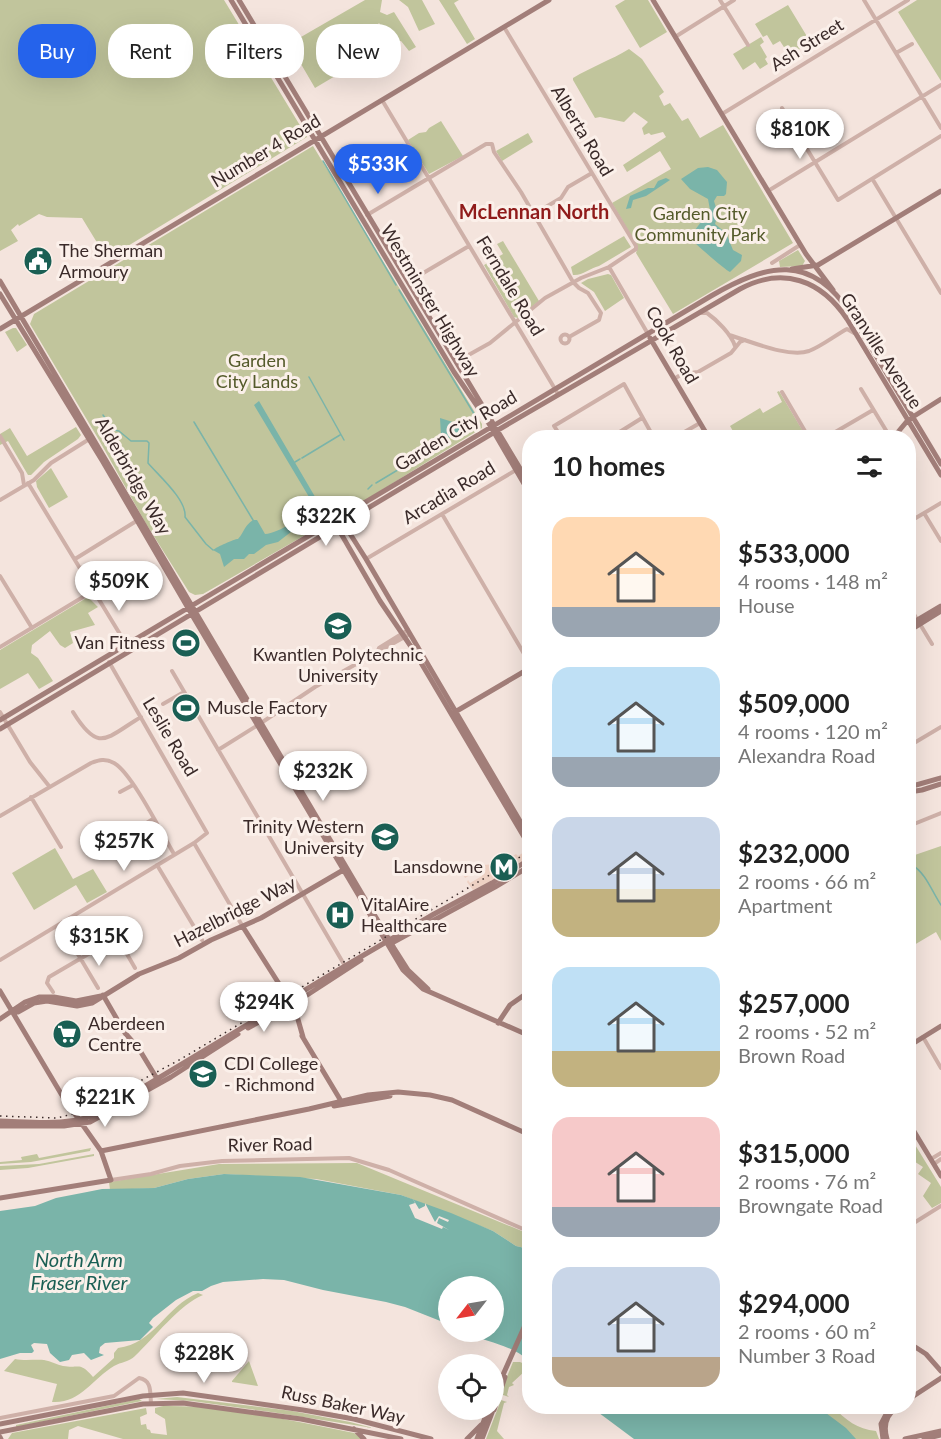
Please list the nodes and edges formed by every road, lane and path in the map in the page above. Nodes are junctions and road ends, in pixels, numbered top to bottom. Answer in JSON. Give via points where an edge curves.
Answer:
{"nodes":[{"id":1,"x":231,"y":0,"type":"edge"},
{"id":2,"x":239,"y":0,"type":"edge"},
{"id":3,"x":549,"y":0,"type":"edge"},
{"id":4,"x":653,"y":0,"type":"edge"},
{"id":5,"x":720,"y":0,"type":"edge"},
{"id":6,"x":734,"y":0,"type":"edge"},
{"id":7,"x":864,"y":0,"type":"edge"},
{"id":8,"x":908,"y":0,"type":"edge"},
{"id":9,"x":724,"y":6,"type":"junction"},
{"id":10,"x":875,"y":20,"type":"junction"},
{"id":11,"x":503,"y":27,"type":"junction"},
{"id":12,"x":675,"y":37,"type":"junction"},
{"id":13,"x":912,"y":44,"type":"dead end"},
{"id":14,"x":748,"y":45,"type":"dead end"},
{"id":15,"x":897,"y":54,"type":"junction"},
{"id":16,"x":941,"y":85,"type":"edge"},
{"id":17,"x":921,"y":97,"type":"junction"},
{"id":18,"x":382,"y":100,"type":"junction"},
{"id":19,"x":782,"y":108,"type":"dead end"},
{"id":20,"x":721,"y":114,"type":"junction"},
{"id":21,"x":941,"y":128,"type":"edge"},
{"id":22,"x":941,"y":136,"type":"edge"},
{"id":23,"x":317,"y":138,"type":"junction"},
{"id":24,"x":814,"y":162,"type":"junction"},
{"id":25,"x":592,"y":173,"type":"junction"},
{"id":26,"x":428,"y":178,"type":"junction"},
{"id":27,"x":873,"y":180,"type":"junction"},
{"id":28,"x":768,"y":191,"type":"junction"},
{"id":29,"x":941,"y":191,"type":"edge"},
{"id":30,"x":534,"y":214,"type":"junction"},
{"id":31,"x":367,"y":215,"type":"junction"},
{"id":32,"x":897,"y":217,"type":"junction"},
{"id":33,"x":801,"y":245,"type":"junction"},
{"id":34,"x":469,"y":246,"type":"junction"},
{"id":35,"x":806,"y":254,"type":"junction"},
{"id":36,"x":772,"y":263,"type":"dead end"},
{"id":37,"x":818,"y":265,"type":"junction"},
{"id":38,"x":609,"y":267,"type":"junction"},
{"id":39,"x":805,"y":267,"type":"junction"},
{"id":40,"x":784,"y":270,"type":"junction"},
{"id":41,"x":811,"y":279,"type":"junction"},
{"id":42,"x":0,"y":281,"type":"edge"},
{"id":43,"x":573,"y":282,"type":"junction"},
{"id":44,"x":404,"y":284,"type":"junction"},
{"id":45,"x":941,"y":293,"type":"edge"},
{"id":46,"x":0,"y":294,"type":"edge"},
{"id":47,"x":834,"y":297,"type":"junction"},
{"id":48,"x":15,"y":307,"type":"junction"},
{"id":49,"x":31,"y":311,"type":"junction"},
{"id":50,"x":18,"y":318,"type":"junction"},
{"id":51,"x":515,"y":321,"type":"junction"},
{"id":52,"x":681,"y":324,"type":"junction"},
{"id":53,"x":28,"y":327,"type":"junction"},
{"id":54,"x":0,"y":329,"type":"edge"},
{"id":55,"x":648,"y":334,"type":"junction"},
{"id":56,"x":729,"y":335,"type":"junction"},
{"id":57,"x":857,"y":335,"type":"junction"},
{"id":58,"x":568,"y":337,"type":"dead end"},
{"id":59,"x":651,"y":340,"type":"junction"},
{"id":60,"x":744,"y":340,"type":"junction"},
{"id":61,"x":735,"y":347,"type":"junction"},
{"id":62,"x":456,"y":363,"type":"junction"},
{"id":63,"x":674,"y":379,"type":"junction"},
{"id":64,"x":861,"y":388,"type":"dead end"},
{"id":65,"x":557,"y":392,"type":"junction"},
{"id":66,"x":782,"y":392,"type":"dead end"},
{"id":67,"x":941,"y":399,"type":"edge"},
{"id":68,"x":873,"y":410,"type":"junction"},
{"id":69,"x":642,"y":418,"type":"junction"},
{"id":70,"x":910,"y":418,"type":"junction"},
{"id":71,"x":700,"y":423,"type":"junction"},
{"id":72,"x":494,"y":429,"type":"junction"},
{"id":73,"x":557,"y":430,"type":"edge"},
{"id":74,"x":623,"y":430,"type":"edge"},
{"id":75,"x":649,"y":430,"type":"edge"},
{"id":76,"x":688,"y":430,"type":"edge"},
{"id":77,"x":704,"y":430,"type":"edge"},
{"id":78,"x":804,"y":430,"type":"edge"},
{"id":79,"x":839,"y":430,"type":"edge"},
{"id":80,"x":885,"y":430,"type":"edge"},
{"id":81,"x":900,"y":430,"type":"edge"},
{"id":82,"x":0,"y":436,"type":"edge"},
{"id":83,"x":91,"y":438,"type":"junction"},
{"id":84,"x":941,"y":464,"type":"edge"},
{"id":85,"x":516,"y":470,"type":"junction"},
{"id":86,"x":522,"y":472,"type":"edge"},
{"id":87,"x":22,"y":473,"type":"junction"},
{"id":88,"x":941,"y":475,"type":"edge"},
{"id":89,"x":522,"y":480,"type":"edge"},
{"id":90,"x":28,"y":483,"type":"junction"},
{"id":91,"x":0,"y":500,"type":"edge"},
{"id":92,"x":941,"y":503,"type":"edge"},
{"id":93,"x":924,"y":513,"type":"junction"},
{"id":94,"x":442,"y":514,"type":"junction"},
{"id":95,"x":916,"y":518,"type":"edge"},
{"id":96,"x":138,"y":520,"type":"junction"},
{"id":97,"x":338,"y":522,"type":"junction"},
{"id":98,"x":941,"y":541,"type":"edge"},
{"id":99,"x":75,"y":559,"type":"junction"},
{"id":100,"x":366,"y":559,"type":"junction"},
{"id":101,"x":0,"y":576,"type":"edge"},
{"id":102,"x":93,"y":591,"type":"junction"},
{"id":103,"x":186,"y":594,"type":"junction"},
{"id":104,"x":204,"y":602,"type":"junction"},
{"id":105,"x":941,"y":606,"type":"edge"},
{"id":106,"x":191,"y":609,"type":"junction"},
{"id":107,"x":941,"y":611,"type":"edge"},
{"id":108,"x":916,"y":617,"type":"edge"},
{"id":109,"x":195,"y":621,"type":"junction"},
{"id":110,"x":919,"y":622,"type":"junction"},
{"id":111,"x":203,"y":623,"type":"junction"},
{"id":112,"x":916,"y":623,"type":"edge"},
{"id":113,"x":916,"y":625,"type":"edge"},
{"id":114,"x":32,"y":628,"type":"junction"},
{"id":115,"x":406,"y":633,"type":"junction"},
{"id":116,"x":126,"y":644,"type":"junction"},
{"id":117,"x":932,"y":644,"type":"dead end"},
{"id":118,"x":0,"y":647,"type":"edge"},
{"id":119,"x":135,"y":647,"type":"junction"},
{"id":120,"x":522,"y":652,"type":"edge"},
{"id":121,"x":105,"y":656,"type":"junction"},
{"id":122,"x":110,"y":663,"type":"junction"},
{"id":123,"x":172,"y":671,"type":"dead end"},
{"id":124,"x":522,"y":671,"type":"edge"},
{"id":125,"x":184,"y":692,"type":"junction"},
{"id":126,"x":163,"y":704,"type":"dead end"},
{"id":127,"x":73,"y":712,"type":"dead end"},
{"id":128,"x":454,"y":713,"type":"junction"},
{"id":129,"x":1,"y":716,"type":"edge"},
{"id":130,"x":141,"y":717,"type":"junction"},
{"id":131,"x":7,"y":724,"type":"junction"},
{"id":132,"x":260,"y":724,"type":"junction"},
{"id":133,"x":941,"y":728,"type":"edge"},
{"id":134,"x":0,"y":729,"type":"edge"},
{"id":135,"x":916,"y":742,"type":"edge"},
{"id":136,"x":218,"y":750,"type":"junction"},
{"id":137,"x":941,"y":778,"type":"edge"},
{"id":138,"x":941,"y":784,"type":"edge"},
{"id":139,"x":133,"y":785,"type":"junction"},
{"id":140,"x":49,"y":786,"type":"junction"},
{"id":141,"x":916,"y":787,"type":"edge"},
{"id":142,"x":916,"y":790,"type":"edge"},
{"id":143,"x":120,"y":792,"type":"dead end"},
{"id":144,"x":31,"y":797,"type":"junction"},
{"id":145,"x":941,"y":813,"type":"edge"},
{"id":146,"x":0,"y":816,"type":"edge"},
{"id":147,"x":153,"y":819,"type":"junction"},
{"id":148,"x":916,"y":823,"type":"edge"},
{"id":149,"x":522,"y":824,"type":"edge"},
{"id":150,"x":522,"y":833,"type":"edge"},
{"id":151,"x":126,"y":836,"type":"dead end"},
{"id":152,"x":194,"y":843,"type":"junction"},
{"id":153,"x":61,"y":848,"type":"dead end"},
{"id":154,"x":174,"y":855,"type":"junction"},
{"id":155,"x":522,"y":864,"type":"edge"},
{"id":156,"x":157,"y":865,"type":"junction"},
{"id":157,"x":346,"y":869,"type":"junction"},
{"id":158,"x":522,"y":871,"type":"edge"},
{"id":159,"x":303,"y":894,"type":"junction"},
{"id":160,"x":60,"y":924,"type":"junction"},
{"id":161,"x":243,"y":927,"type":"junction"},
{"id":162,"x":202,"y":940,"type":"dead end"},
{"id":163,"x":389,"y":942,"type":"junction"},
{"id":164,"x":81,"y":958,"type":"junction"},
{"id":165,"x":0,"y":960,"type":"edge"},
{"id":166,"x":345,"y":966,"type":"junction"},
{"id":167,"x":135,"y":968,"type":"dead end"},
{"id":168,"x":98,"y":988,"type":"dead end"},
{"id":169,"x":0,"y":991,"type":"edge"},
{"id":170,"x":53,"y":992,"type":"dead end"},
{"id":171,"x":103,"y":995,"type":"junction"},
{"id":172,"x":522,"y":997,"type":"edge"},
{"id":173,"x":289,"y":1002,"type":"junction"},
{"id":174,"x":12,"y":1012,"type":"junction"},
{"id":175,"x":0,"y":1019,"type":"edge"},
{"id":176,"x":498,"y":1023,"type":"junction"},
{"id":177,"x":941,"y":1026,"type":"edge"},
{"id":178,"x":522,"y":1033,"type":"edge"},
{"id":179,"x":922,"y":1038,"type":"junction"},
{"id":180,"x":916,"y":1042,"type":"edge"},
{"id":181,"x":941,"y":1068,"type":"edge"},
{"id":182,"x":159,"y":1082,"type":"junction"},
{"id":183,"x":409,"y":1093,"type":"junction"},
{"id":184,"x":392,"y":1096,"type":"junction"},
{"id":185,"x":341,"y":1101,"type":"junction"},
{"id":186,"x":309,"y":1109,"type":"junction"},
{"id":187,"x":0,"y":1121,"type":"edge"},
{"id":188,"x":81,"y":1122,"type":"junction"},
{"id":189,"x":0,"y":1125,"type":"edge"},
{"id":190,"x":522,"y":1130,"type":"edge"},
{"id":191,"x":916,"y":1137,"type":"edge"},
{"id":192,"x":103,"y":1150,"type":"junction"},
{"id":193,"x":941,"y":1153,"type":"edge"},
{"id":194,"x":941,"y":1159,"type":"edge"},
{"id":195,"x":932,"y":1162,"type":"junction"},
{"id":196,"x":941,"y":1176,"type":"edge"},
{"id":197,"x":111,"y":1180,"type":"junction"},
{"id":198,"x":0,"y":1198,"type":"edge"},
{"id":199,"x":941,"y":1206,"type":"edge"},
{"id":200,"x":916,"y":1222,"type":"edge"},
{"id":201,"x":522,"y":1228,"type":"edge"},
{"id":202,"x":522,"y":1333,"type":"edge"},
{"id":203,"x":916,"y":1348,"type":"edge"},
{"id":204,"x":919,"y":1350,"type":"junction"},
{"id":205,"x":508,"y":1366,"type":"junction"},
{"id":206,"x":941,"y":1371,"type":"edge"},
{"id":207,"x":504,"y":1374,"type":"edge"},
{"id":208,"x":504,"y":1378,"type":"edge"},
{"id":209,"x":939,"y":1379,"type":"edge"},
{"id":210,"x":916,"y":1393,"type":"edge"},
{"id":211,"x":151,"y":1395,"type":"junction"},
{"id":212,"x":151,"y":1403,"type":"junction"},
{"id":213,"x":886,"y":1414,"type":"edge"},
{"id":214,"x":890,"y":1414,"type":"edge"},
{"id":215,"x":0,"y":1418,"type":"edge"},
{"id":216,"x":489,"y":1420,"type":"edge"},
{"id":217,"x":484,"y":1422,"type":"joint"},
{"id":218,"x":2,"y":1428,"type":"edge"},
{"id":219,"x":353,"y":1428,"type":"junction"},
{"id":220,"x":941,"y":1433,"type":"edge"},
{"id":221,"x":2,"y":1438,"type":"edge"},
{"id":222,"x":399,"y":1438,"type":"edge"},
{"id":223,"x":482,"y":1438,"type":"edge"},
{"id":224,"x":364,"y":1439,"type":"edge"},
{"id":225,"x":386,"y":1439,"type":"edge"},
{"id":226,"x":430,"y":1439,"type":"edge"},
{"id":227,"x":467,"y":1439,"type":"edge"},
{"id":228,"x":885,"y":1439,"type":"edge"},
{"id":229,"x":905,"y":1439,"type":"edge"},
{"id":230,"x":924,"y":1439,"type":"edge"}],
"edges":[{"from":1,"to":23,"type":"main road","name":"Westminster Highway"},
{"from":2,"to":23,"type":"main road","name":"Westminster Highway"},
{"from":3,"to":11,"type":"main road","name":"Number 4 Road"},
{"from":4,"to":12,"type":"main road"},
{"from":5,"to":9,"type":"street"},
{"from":6,"to":9,"type":"street"},
{"from":7,"to":10,"type":"street"},
{"from":8,"to":10,"type":"street","name":"Ash Street"},
{"from":9,"to":12,"type":"street"},
{"from":9,"to":14,"type":"street"},
{"from":10,"to":15,"type":"street"},
{"from":10,"to":20,"type":"street","name":"Ash Street"},
{"from":11,"to":18,"type":"main road","name":"Number 4 Road"},
{"from":11,"to":25,"type":"street","name":"Alberta Road"},
{"from":12,"to":20,"type":"main road"},
{"from":13,"to":15,"type":"street"},
{"from":15,"to":17,"type":"street"},
{"from":16,"to":17,"type":"street"},
{"from":17,"to":21,"type":"street"},
{"from":17,"to":24,"type":"street"},
{"from":18,"to":23,"type":"main road","name":"Number 4 Road"},
{"from":18,"to":26,"type":"street","name":"Ferndale Road"},
{"from":19,"to":24,"type":"street"},
{"from":20,"to":28,"type":"main road"},
{"from":22,"to":27,"type":"street"},
{"from":23,"to":31,"type":"main road","name":"Westminster Highway"},
{"from":23,"to":44,"type":"main road","name":"Westminster Highway"},
{"from":23,"to":49,"type":"main road","name":"Number 4 Road"},
{"from":24,"to":27,"type":"street","via":[[838,200]]},
{"from":24,"to":28,"type":"street"},
{"from":25,"to":30,"type":"street"},
{"from":25,"to":38,"type":"street","name":"Alberta Road","via":[[636,249]]},
{"from":26,"to":30,"type":"street","via":[[492,144]]},
{"from":26,"to":31,"type":"street"},
{"from":26,"to":34,"type":"street","name":"Ferndale Road"},
{"from":27,"to":32,"type":"street"},
{"from":28,"to":33,"type":"main road"},
{"from":29,"to":32,"type":"main road"},
{"from":30,"to":43,"type":"street"},
{"from":31,"to":44,"type":"main road","name":"Westminster Highway"},
{"from":32,"to":37,"type":"main road"},
{"from":32,"to":45,"type":"street"},
{"from":33,"to":35,"type":"main road"},
{"from":33,"to":36,"type":"street"},
{"from":34,"to":44,"type":"street"},
{"from":34,"to":51,"type":"street","name":"Ferndale Road"},
{"from":35,"to":37,"type":"main road"},
{"from":35,"to":39,"type":"main road"},
{"from":37,"to":39,"type":"main road"},
{"from":37,"to":41,"type":"main road"},
{"from":37,"to":47,"type":"main road"},
{"from":38,"to":43,"type":"street"},
{"from":38,"to":55,"type":"street","name":"Cook Road"},
{"from":39,"to":40,"type":"main road"},
{"from":40,"to":41,"type":"main road","name":"Garden City Road"},
{"from":40,"to":55,"type":"main road","name":"Garden City Road","via":[[744,278]]},
{"from":41,"to":47,"type":"main road","name":"Granville Avenue"},
{"from":41,"to":47,"type":"main road","name":"Granville Avenue"},
{"from":41,"to":52,"type":"main road","name":"Garden City Road","via":[[755,282]]},
{"from":42,"to":48,"type":"main road","name":"Alderbridge Way"},
{"from":43,"to":51,"type":"street"},
{"from":43,"to":58,"type":"street","via":[[588,293],[601,317]]},
{"from":44,"to":62,"type":"main road","name":"Westminster Highway"},
{"from":44,"to":72,"type":"main road","name":"Westminster Highway","via":[[454,372]]},
{"from":46,"to":50,"type":"main road","name":"Alderbridge Way"},
{"from":47,"to":57,"type":"main road","name":"Granville Avenue"},
{"from":47,"to":70,"type":"main road","name":"Granville Avenue","via":[[851,314]]},
{"from":48,"to":49,"type":"main road"},
{"from":48,"to":50,"type":"main road","name":"Alderbridge Way"},
{"from":49,"to":50,"type":"main road","name":"Number 4 Road"},
{"from":49,"to":53,"type":"main road"},
{"from":50,"to":53,"type":"main road","name":"Alderbridge Way"},
{"from":50,"to":54,"type":"main road","name":"Number 4 Road"},
{"from":50,"to":83,"type":"main road","name":"Alderbridge Way"},
{"from":51,"to":62,"type":"street","via":[[490,343]]},
{"from":51,"to":65,"type":"street","name":"Ferndale Road"},
{"from":52,"to":56,"type":"street","via":[[707,313]]},
{"from":52,"to":59,"type":"main road","name":"Garden City Road"},
{"from":53,"to":83,"type":"main road","name":"Alderbridge Way"},
{"from":55,"to":59,"type":"main road","name":"Cook Road"},
{"from":55,"to":65,"type":"main road","name":"Garden City Road"},
{"from":56,"to":60,"type":"street"},
{"from":56,"to":61,"type":"street"},
{"from":57,"to":60,"type":"street","via":[[847,329],[811,350],[798,353]]},
{"from":57,"to":70,"type":"main road","name":"Granville Avenue"},
{"from":59,"to":63,"type":"main road","name":"Cook Road"},
{"from":59,"to":65,"type":"main road","name":"Garden City Road"},
{"from":60,"to":61,"type":"street"},
{"from":61,"to":63,"type":"street","via":[[698,372]]},
{"from":62,"to":72,"type":"main road","name":"Westminster Highway"},
{"from":63,"to":71,"type":"main road","name":"Cook Road"},
{"from":64,"to":68,"type":"street"},
{"from":65,"to":72,"type":"main road","name":"Garden City Road"},
{"from":66,"to":78,"type":"street"},
{"from":67,"to":70,"type":"main road"},
{"from":68,"to":79,"type":"street"},
{"from":68,"to":80,"type":"street"},
{"from":69,"to":73,"type":"street","via":[[624,384],[554,426]]},
{"from":69,"to":74,"type":"street"},
{"from":69,"to":75,"type":"street"},
{"from":70,"to":81,"type":"main road"},
{"from":70,"to":84,"type":"main road","name":"Granville Avenue"},
{"from":70,"to":88,"type":"main road","name":"Granville Avenue"},
{"from":71,"to":76,"type":"street"},
{"from":71,"to":77,"type":"main road","name":"Cook Road"},
{"from":72,"to":85,"type":"main road","name":"Westminster Highway"},
{"from":72,"to":86,"type":"main road","name":"Westminster Highway"},
{"from":72,"to":97,"type":"main road","name":"Garden City Road"},
{"from":82,"to":87,"type":"street"},
{"from":83,"to":90,"type":"street"},
{"from":83,"to":96,"type":"main road","name":"Alderbridge Way"},
{"from":85,"to":89,"type":"main road","name":"Westminster Highway"},
{"from":85,"to":94,"type":"street","name":"Arcadia Road"},
{"from":87,"to":90,"type":"street"},
{"from":87,"to":90,"type":"street"},
{"from":90,"to":91,"type":"street"},
{"from":90,"to":99,"type":"street"},
{"from":92,"to":93,"type":"street"},
{"from":93,"to":95,"type":"street"},
{"from":93,"to":98,"type":"street"},
{"from":94,"to":100,"type":"street","name":"Arcadia Road"},
{"from":94,"to":120,"type":"street"},
{"from":96,"to":99,"type":"street"},
{"from":96,"to":103,"type":"main road","name":"Alderbridge Way"},
{"from":96,"to":106,"type":"main road","name":"Alderbridge Way"},
{"from":97,"to":100,"type":"main road"},
{"from":97,"to":104,"type":"main road","name":"Garden City Road"},
{"from":97,"to":115,"type":"main road","via":[[380,601]]},
{"from":99,"to":102,"type":"street"},
{"from":100,"to":115,"type":"main road"},
{"from":101,"to":114,"type":"street"},
{"from":102,"to":114,"type":"street"},
{"from":102,"to":116,"type":"street"},
{"from":103,"to":104,"type":"main road"},
{"from":103,"to":106,"type":"main road","name":"Alderbridge Way"},
{"from":104,"to":106,"type":"main road","name":"Garden City Road"},
{"from":104,"to":111,"type":"main road"},
{"from":105,"to":110,"type":"main road"},
{"from":106,"to":109,"type":"main road","name":"Alderbridge Way"},
{"from":106,"to":111,"type":"main road","name":"Alderbridge Way"},
{"from":106,"to":116,"type":"main road","name":"Garden City Road"},
{"from":106,"to":119,"type":"main road","name":"Garden City Road"},
{"from":107,"to":110,"type":"main road"},
{"from":108,"to":110,"type":"street"},
{"from":109,"to":119,"type":"main road","via":[[184,620]]},
{"from":109,"to":132,"type":"main road","name":"Alderbridge Way"},
{"from":110,"to":112,"type":"main road"},
{"from":110,"to":113,"type":"main road"},
{"from":110,"to":117,"type":"street"},
{"from":111,"to":132,"type":"main road","name":"Alderbridge Way"},
{"from":114,"to":118,"type":"street"},
{"from":115,"to":128,"type":"main road"},
{"from":115,"to":132,"type":"street"},
{"from":116,"to":121,"type":"main road","name":"Garden City Road"},
{"from":119,"to":122,"type":"main road","name":"Garden City Road"},
{"from":121,"to":122,"type":"street","name":"Leslie Road"},
{"from":121,"to":129,"type":"main road","name":"Garden City Road"},
{"from":122,"to":130,"type":"street","name":"Leslie Road"},
{"from":122,"to":131,"type":"main road","name":"Garden City Road"},
{"from":123,"to":125,"type":"street"},
{"from":124,"to":128,"type":"main road"},
{"from":125,"to":126,"type":"street"},
{"from":125,"to":136,"type":"street"},
{"from":127,"to":130,"type":"street","via":[[88,734],[101,739]]},
{"from":128,"to":149,"type":"main road"},
{"from":128,"to":150,"type":"main road"},
{"from":129,"to":131,"type":"street"},
{"from":130,"to":152,"type":"street","name":"Leslie Road","via":[[207,833]]},
{"from":131,"to":134,"type":"main road","name":"Garden City Road"},
{"from":131,"to":140,"type":"street"},
{"from":132,"to":136,"type":"street"},
{"from":132,"to":157,"type":"main road","name":"Alderbridge Way"},
{"from":133,"to":135,"type":"street"},
{"from":136,"to":159,"type":"street"},
{"from":137,"to":141,"type":"main road"},
{"from":138,"to":142,"type":"main road"},
{"from":139,"to":140,"type":"street","via":[[118,765],[101,759]]},
{"from":139,"to":143,"type":"street"},
{"from":139,"to":147,"type":"street"},
{"from":140,"to":144,"type":"street"},
{"from":144,"to":146,"type":"street"},
{"from":144,"to":153,"type":"street"},
{"from":145,"to":148,"type":"street"},
{"from":147,"to":151,"type":"street"},
{"from":147,"to":154,"type":"street"},
{"from":152,"to":154,"type":"street"},
{"from":152,"to":161,"type":"street"},
{"from":154,"to":156,"type":"street"},
{"from":155,"to":163,"type":"main road"},
{"from":156,"to":160,"type":"street"},
{"from":156,"to":162,"type":"street"},
{"from":157,"to":159,"type":"main road","name":"Hazelbridge Way"},
{"from":157,"to":163,"type":"main road","name":"Alderbridge Way"},
{"from":158,"to":163,"type":"main road"},
{"from":159,"to":161,"type":"main road","name":"Hazelbridge Way"},
{"from":159,"to":166,"type":"street"},
{"from":160,"to":164,"type":"street"},
{"from":160,"to":165,"type":"street"},
{"from":161,"to":171,"type":"main road","name":"Hazelbridge Way","via":[[146,970]]},
{"from":161,"to":173,"type":"main road"},
{"from":163,"to":166,"type":"main road"},
{"from":163,"to":173,"type":"main road"},
{"from":163,"to":176,"type":"main road","name":"Alderbridge Way","via":[[410,978],[423,989]]},
{"from":164,"to":167,"type":"street","via":[[116,939]]},
{"from":164,"to":168,"type":"street"},
{"from":164,"to":170,"type":"street","via":[[47,979]]},
{"from":166,"to":173,"type":"main road"},
{"from":169,"to":174,"type":"main road"},
{"from":171,"to":174,"type":"main road","name":"Hazelbridge Way","via":[[86,1005],[47,1001]]},
{"from":171,"to":182,"type":"main road"},
{"from":172,"to":176,"type":"main road","via":[[510,1005]]},
{"from":173,"to":182,"type":"main road"},
{"from":173,"to":185,"type":"main road","via":[[297,1012],[303,1037]]},
{"from":174,"to":175,"type":"main road","name":"Hazelbridge Way"},
{"from":174,"to":188,"type":"main road"},
{"from":176,"to":178,"type":"main road","name":"Alderbridge Way"},
{"from":177,"to":179,"type":"main road"},
{"from":179,"to":180,"type":"main road"},
{"from":179,"to":181,"type":"street"},
{"from":182,"to":188,"type":"main road"},
{"from":183,"to":184,"type":"main road"},
{"from":183,"to":185,"type":"main road"},
{"from":183,"to":190,"type":"main road","via":[[452,1101]]},
{"from":184,"to":185,"type":"main road"},
{"from":184,"to":186,"type":"main road"},
{"from":185,"to":186,"type":"main road"},
{"from":186,"to":192,"type":"main road","via":[[136,1140]]},
{"from":187,"to":188,"type":"main road"},
{"from":188,"to":189,"type":"main road","via":[[64,1126]]},
{"from":188,"to":192,"type":"main road"},
{"from":191,"to":195,"type":"main road"},
{"from":192,"to":197,"type":"main road"},
{"from":193,"to":195,"type":"street"},
{"from":194,"to":195,"type":"street"},
{"from":195,"to":196,"type":"main road"},
{"from":197,"to":198,"type":"main road","name":"River Road"},
{"from":197,"to":201,"type":"street","name":"River Road","via":[[222,1161],[349,1158],[389,1170]]},
{"from":199,"to":200,"type":"street"},
{"from":202,"to":205,"type":"main road"},
{"from":203,"to":204,"type":"main road"},
{"from":204,"to":206,"type":"main road"},
{"from":204,"to":209,"type":"main road"},
{"from":205,"to":207,"type":"main road"},
{"from":205,"to":208,"type":"main road"},
{"from":209,"to":210,"type":"main road"},
{"from":211,"to":212,"type":"street"},
{"from":211,"to":215,"type":"street","via":[[148,1382],[139,1378],[114,1396]]},
{"from":211,"to":218,"type":"main road","name":"Russ Baker Way","via":[[46,1415]]},
{"from":211,"to":226,"type":"main road","name":"Russ Baker Way","via":[[183,1394],[291,1408]]},
{"from":212,"to":218,"type":"main road","name":"Russ Baker Way"},
{"from":212,"to":219,"type":"main road","name":"Russ Baker Way","via":[[206,1405]]},
{"from":213,"to":228,"type":"main road","via":[[881,1424]]},
{"from":214,"to":228,"type":"main road","via":[[885,1423]]},
{"from":216,"to":223,"type":"main road"},
{"from":217,"to":223,"type":"main road"},
{"from":217,"to":227,"type":"main road"},
{"from":218,"to":221,"type":"main road"},
{"from":219,"to":222,"type":"main road","name":"Russ Baker Way"},
{"from":219,"to":224,"type":"main road"},
{"from":220,"to":229,"type":"main road"},
{"from":220,"to":230,"type":"main road"},
{"from":222,"to":225,"type":"main road"}]}
